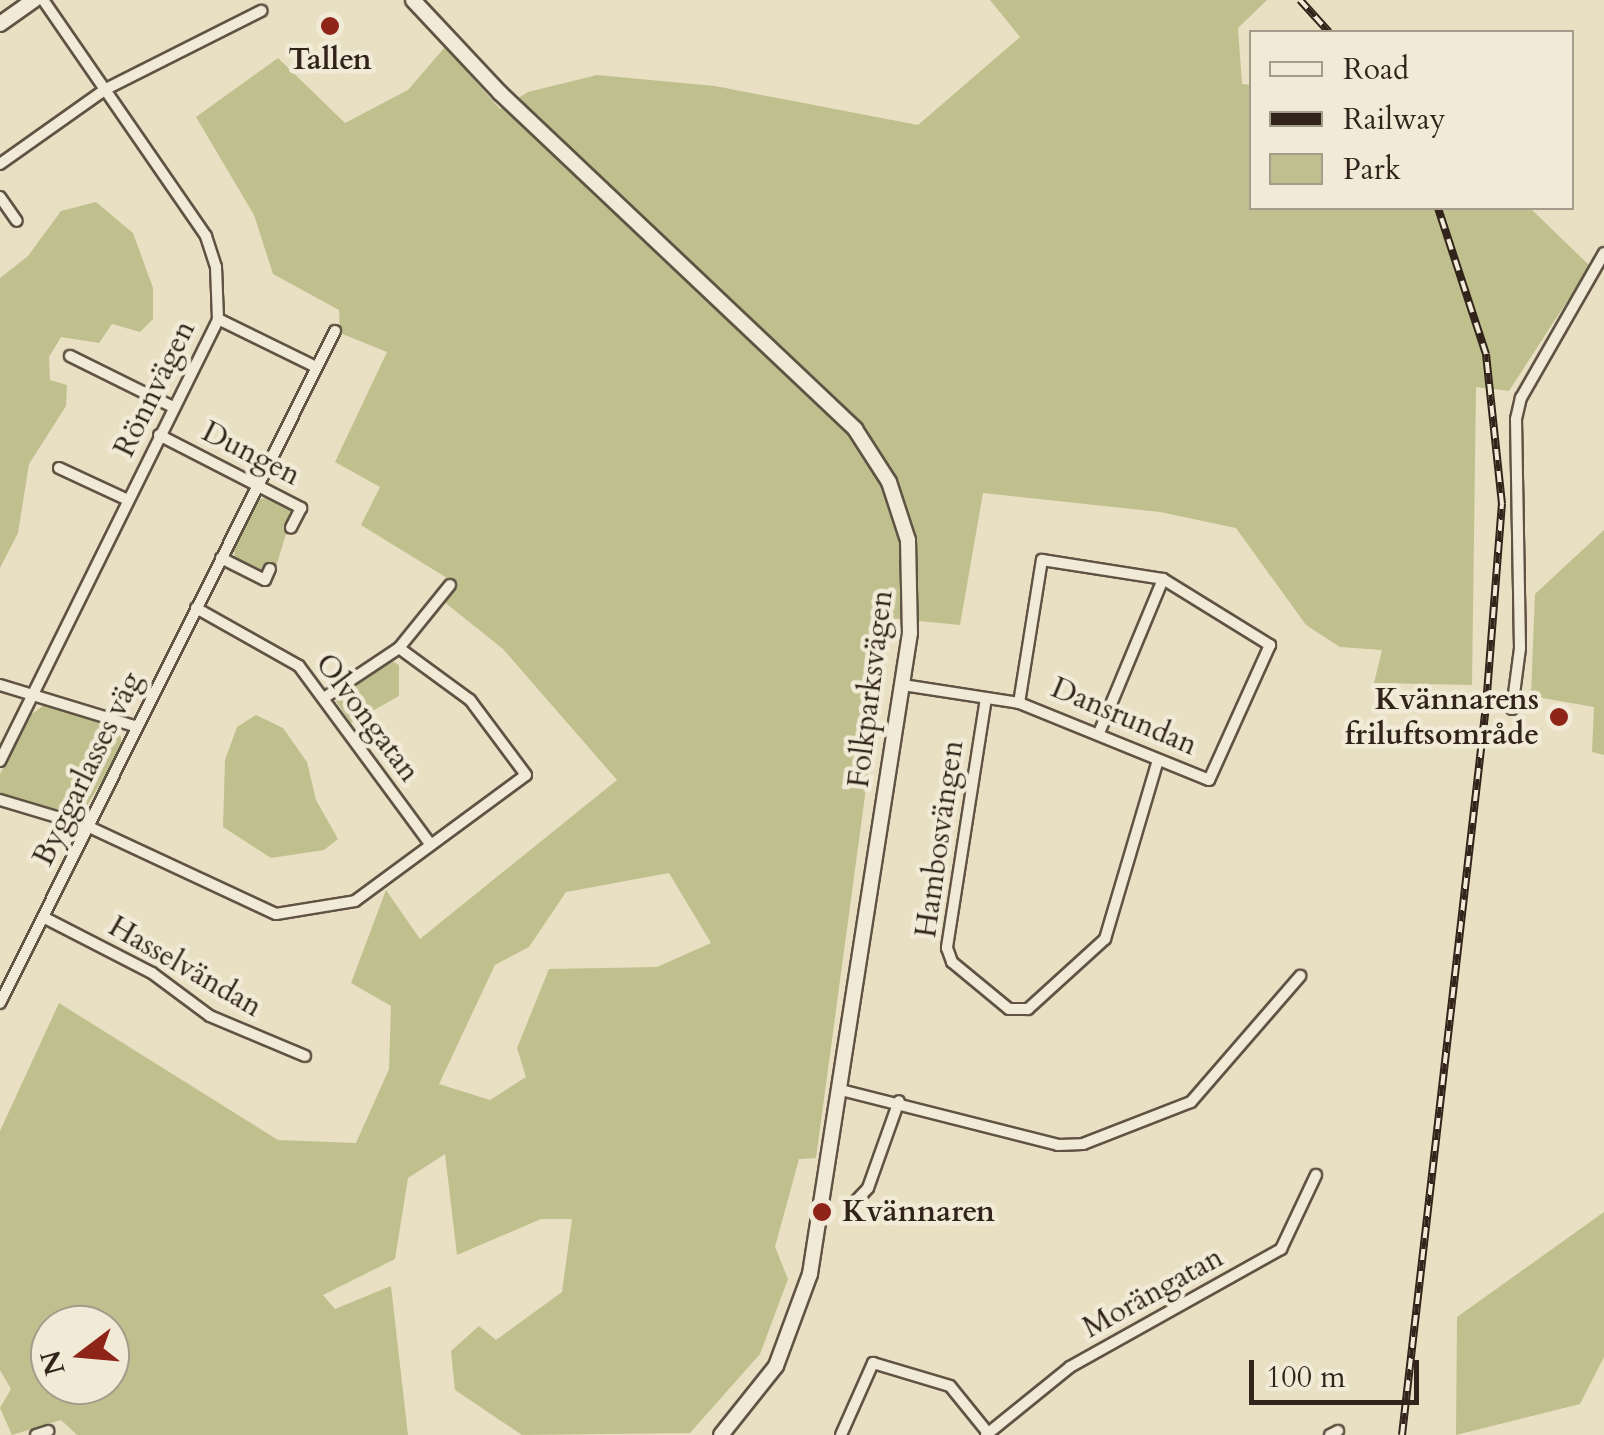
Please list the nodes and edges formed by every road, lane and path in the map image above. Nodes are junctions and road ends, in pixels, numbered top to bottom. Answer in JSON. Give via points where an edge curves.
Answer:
{"nodes":[{"id":1,"x":34,"y":0,"type":"edge"},
{"id":2,"x":43,"y":0,"type":"edge"},
{"id":3,"x":413,"y":0,"type":"edge"},
{"id":4,"x":261,"y":10,"type":"dead end"},
{"id":5,"x":0,"y":24,"type":"edge"},
{"id":6,"x":106,"y":89,"type":"junction"},
{"id":7,"x":0,"y":164,"type":"edge"},
{"id":8,"x":0,"y":197,"type":"edge"},
{"id":9,"x":17,"y":221,"type":"dead end"},
{"id":10,"x":1604,"y":253,"type":"edge"},
{"id":11,"x":218,"y":319,"type":"junction"},
{"id":12,"x":335,"y":330,"type":"dead end"},
{"id":13,"x":70,"y":356,"type":"dead end"},
{"id":14,"x":314,"y":366,"type":"junction"},
{"id":15,"x":173,"y":407,"type":"junction"},
{"id":16,"x":159,"y":434,"type":"junction"},
{"id":17,"x":59,"y":468,"type":"dead end"},
{"id":18,"x":258,"y":484,"type":"junction"},
{"id":19,"x":128,"y":500,"type":"junction"},
{"id":20,"x":291,"y":528,"type":"dead end"},
{"id":21,"x":221,"y":558,"type":"junction"},
{"id":22,"x":270,"y":568,"type":"dead end"},
{"id":23,"x":1163,"y":579,"type":"junction"},
{"id":24,"x":450,"y":585,"type":"dead end"},
{"id":25,"x":196,"y":608,"type":"junction"},
{"id":26,"x":398,"y":648,"type":"junction"},
{"id":27,"x":0,"y":684,"type":"edge"},
{"id":28,"x":902,"y":684,"type":"junction"},
{"id":29,"x":33,"y":695,"type":"junction"},
{"id":30,"x":324,"y":698,"type":"junction"},
{"id":31,"x":986,"y":698,"type":"junction"},
{"id":32,"x":1018,"y":703,"type":"junction"},
{"id":33,"x":1512,"y":709,"type":"dead end"},
{"id":34,"x":136,"y":728,"type":"junction"},
{"id":35,"x":1099,"y":733,"type":"junction"},
{"id":36,"x":1158,"y":760,"type":"junction"},
{"id":37,"x":0,"y":761,"type":"edge"},
{"id":38,"x":0,"y":800,"type":"edge"},
{"id":39,"x":86,"y":826,"type":"junction"},
{"id":40,"x":432,"y":845,"type":"junction"},
{"id":41,"x":43,"y":917,"type":"junction"},
{"id":42,"x":1300,"y":976,"type":"dead end"},
{"id":43,"x":0,"y":1003,"type":"edge"},
{"id":44,"x":305,"y":1056,"type":"dead end"},
{"id":45,"x":841,"y":1090,"type":"junction"},
{"id":46,"x":898,"y":1101,"type":"junction"},
{"id":47,"x":1316,"y":1175,"type":"dead end"},
{"id":48,"x":855,"y":1202,"type":"dead end"},
{"id":49,"x":723,"y":1434,"type":"edge"},
{"id":50,"x":987,"y":1434,"type":"edge"},
{"id":51,"x":841,"y":1435,"type":"edge"}],
"edges":[{"from":1,"to":5,"type":"main road"},
{"from":2,"to":6,"type":"street","name":"Rönnvägen"},
{"from":3,"to":28,"type":"main road","name":"Folkparksvägen","via":[[500,94],[835,408],[874,455],[898,507],[914,575]]},
{"from":4,"to":6,"type":"street"},
{"from":6,"to":7,"type":"street"},
{"from":6,"to":11,"type":"street","name":"Rönnvägen","via":[[206,236],[216,267]]},
{"from":8,"to":9,"type":"street"},
{"from":10,"to":33,"type":"street","via":[[1516,419],[1520,648]]},
{"from":11,"to":14,"type":"street"},
{"from":11,"to":15,"type":"street","name":"Rönnvägen"},
{"from":12,"to":14,"type":"street","name":"Byggarlasses väg"},
{"from":13,"to":15,"type":"street"},
{"from":14,"to":18,"type":"street","name":"Byggarlasses väg"},
{"from":15,"to":16,"type":"street","name":"Rönnvägen"},
{"from":16,"to":18,"type":"street","name":"Dungen"},
{"from":16,"to":19,"type":"street","name":"Rönnvägen"},
{"from":17,"to":19,"type":"street"},
{"from":18,"to":20,"type":"street","name":"Dungen","via":[[301,508]]},
{"from":18,"to":21,"type":"street","name":"Byggarlasses väg"},
{"from":19,"to":29,"type":"street","name":"Rönnvägen"},
{"from":21,"to":22,"type":"street","via":[[264,580]]},
{"from":21,"to":25,"type":"street","name":"Byggarlasses väg"},
{"from":23,"to":32,"type":"street","name":"Dansrundan","via":[[1042,560]]},
{"from":23,"to":35,"type":"street"},
{"from":23,"to":36,"type":"street","name":"Dansrundan","via":[[1270,645],[1210,780]]},
{"from":24,"to":26,"type":"street"},
{"from":25,"to":30,"type":"street","name":"Olvongatan","via":[[284,653]]},
{"from":25,"to":34,"type":"street","name":"Byggarlasses väg"},
{"from":26,"to":30,"type":"street"},
{"from":26,"to":40,"type":"street","via":[[470,700],[526,774]]},
{"from":27,"to":29,"type":"street"},
{"from":28,"to":31,"type":"street","name":"Dansrundan"},
{"from":28,"to":45,"type":"main road","name":"Folkparksvägen"},
{"from":29,"to":34,"type":"street"},
{"from":29,"to":37,"type":"street","name":"Rönnvägen"},
{"from":30,"to":40,"type":"street","name":"Olvongatan"},
{"from":31,"to":32,"type":"street","name":"Dansrundan"},
{"from":31,"to":36,"type":"street","name":"Hambosvängen","via":[[948,948],[952,962],[1009,1010],[1028,1009],[1105,939]]},
{"from":32,"to":35,"type":"street","name":"Dansrundan"},
{"from":34,"to":39,"type":"street","name":"Byggarlasses väg"},
{"from":35,"to":36,"type":"street","name":"Dansrundan"},
{"from":38,"to":39,"type":"street"},
{"from":39,"to":40,"type":"street","via":[[276,914],[355,902]]},
{"from":39,"to":41,"type":"street","name":"Byggarlasses väg"},
{"from":41,"to":43,"type":"street","name":"Byggarlasses väg"},
{"from":41,"to":44,"type":"street","name":"Hasselvändan","via":[[152,973],[210,1016]]},
{"from":42,"to":46,"type":"street","via":[[1191,1102],[1082,1144],[1058,1145]]},
{"from":45,"to":46,"type":"street"},
{"from":45,"to":49,"type":"main road","name":"Folkparksvägen","via":[[803,1304],[776,1366]]},
{"from":46,"to":48,"type":"street","via":[[868,1188]]},
{"from":47,"to":50,"type":"street","name":"Morängatan","via":[[1282,1249],[1070,1367]]},
{"from":50,"to":51,"type":"street","via":[[950,1386],[873,1363]]}]}
